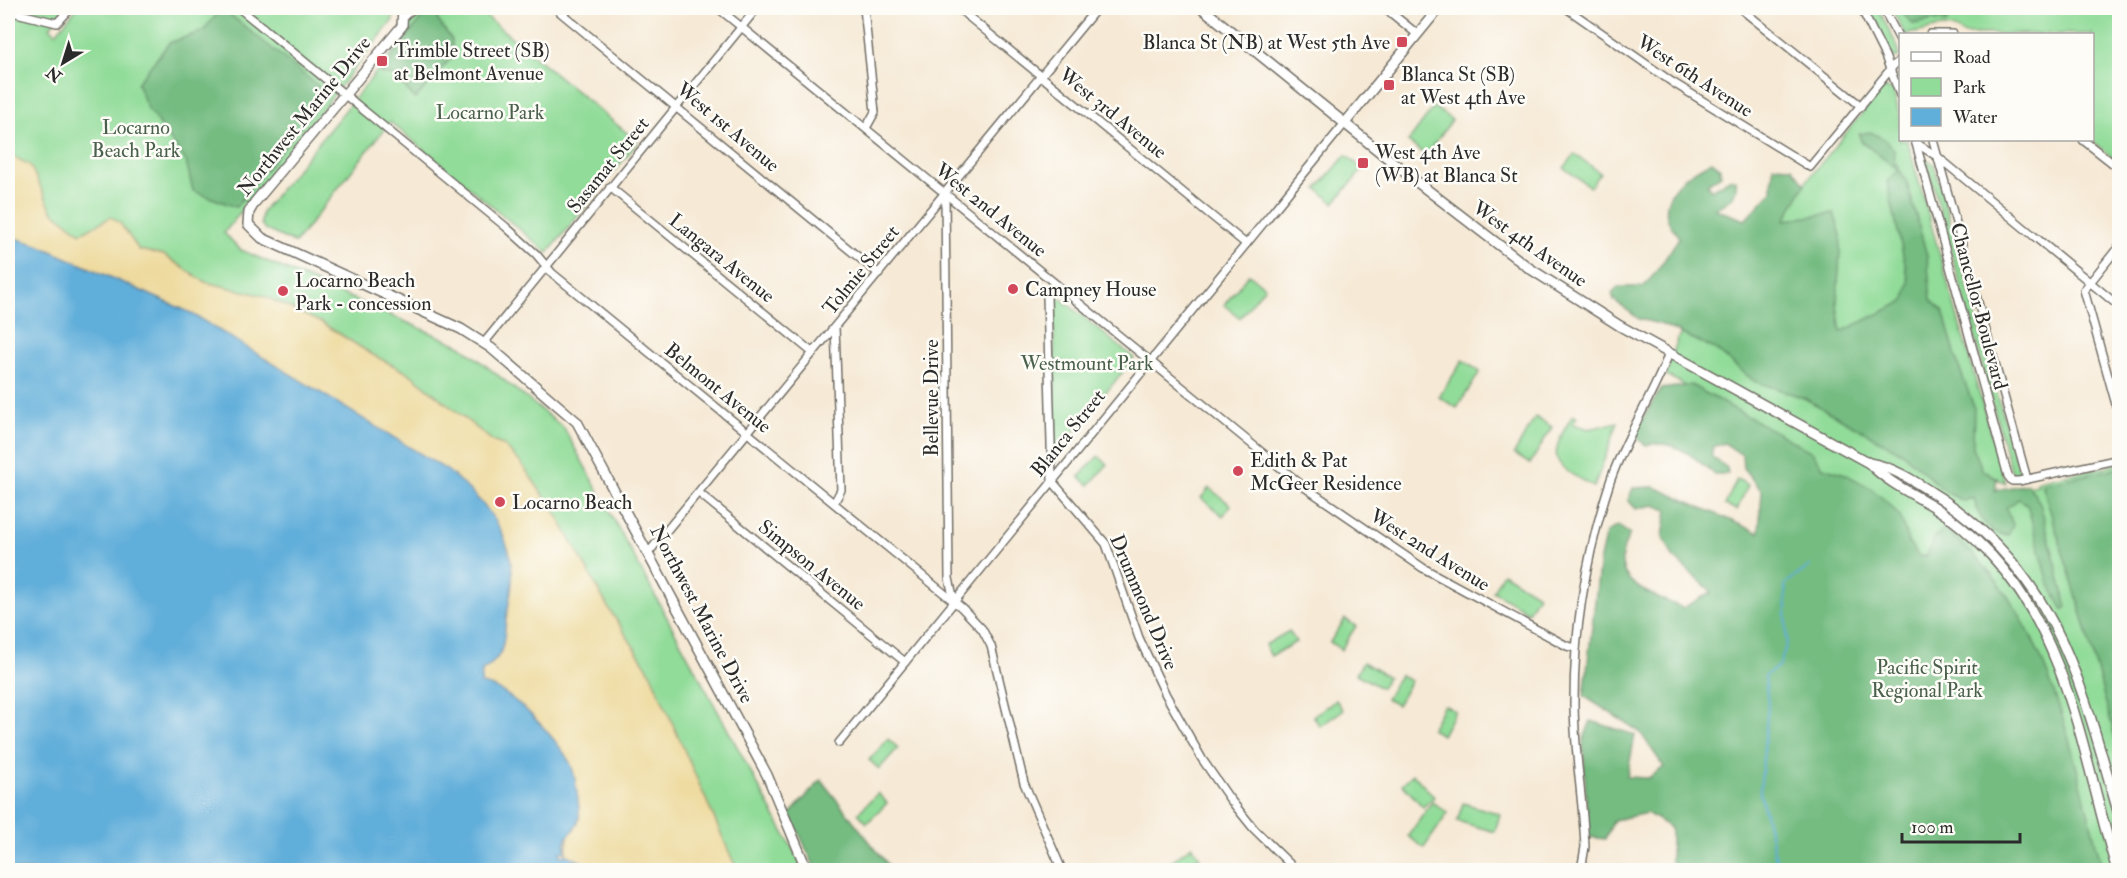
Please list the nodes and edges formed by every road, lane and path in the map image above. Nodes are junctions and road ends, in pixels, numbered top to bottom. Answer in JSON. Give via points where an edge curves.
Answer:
{"nodes":[{"id":1,"x":71,"y":8,"type":"edge"},
{"id":2,"x":239,"y":8,"type":"edge"},
{"id":3,"x":414,"y":8,"type":"edge"},
{"id":4,"x":555,"y":8,"type":"edge"},
{"id":5,"x":718,"y":8,"type":"edge"},
{"id":6,"x":757,"y":8,"type":"edge"},
{"id":7,"x":864,"y":8,"type":"edge"},
{"id":8,"x":958,"y":8,"type":"edge"},
{"id":9,"x":1097,"y":8,"type":"edge"},
{"id":10,"x":1202,"y":8,"type":"edge"},
{"id":11,"x":1385,"y":8,"type":"edge"},
{"id":12,"x":1440,"y":8,"type":"edge"},
{"id":13,"x":1566,"y":8,"type":"edge"},
{"id":14,"x":1740,"y":8,"type":"edge"},
{"id":15,"x":1861,"y":8,"type":"edge"},
{"id":16,"x":1883,"y":8,"type":"edge"},
{"id":17,"x":8,"y":11,"type":"edge"},
{"id":18,"x":404,"y":12,"type":"edge"},
{"id":19,"x":741,"y":26,"type":"junction"},
{"id":20,"x":1417,"y":34,"type":"junction"},
{"id":21,"x":1899,"y":38,"type":"edge"},
{"id":22,"x":1899,"y":62,"type":"edge"},
{"id":23,"x":1891,"y":70,"type":"junction"},
{"id":24,"x":1041,"y":75,"type":"junction"},
{"id":25,"x":1899,"y":92,"type":"edge"},
{"id":26,"x":345,"y":95,"type":"junction"},
{"id":27,"x":677,"y":106,"type":"junction"},
{"id":28,"x":1861,"y":106,"type":"junction"},
{"id":29,"x":1345,"y":123,"type":"junction"},
{"id":30,"x":866,"y":128,"type":"junction"},
{"id":31,"x":1915,"y":141,"type":"edge"},
{"id":32,"x":1933,"y":141,"type":"edge"},
{"id":33,"x":2084,"y":141,"type":"edge"},
{"id":34,"x":1938,"y":157,"type":"junction"},
{"id":35,"x":2120,"y":169,"type":"edge"},
{"id":36,"x":610,"y":187,"type":"junction"},
{"id":37,"x":945,"y":194,"type":"junction"},
{"id":38,"x":1246,"y":244,"type":"junction"},
{"id":39,"x":2120,"y":245,"type":"edge"},
{"id":40,"x":547,"y":266,"type":"junction"},
{"id":41,"x":879,"y":274,"type":"junction"},
{"id":42,"x":2089,"y":282,"type":"junction"},
{"id":43,"x":1054,"y":283,"type":"junction"},
{"id":44,"x":2120,"y":307,"type":"edge"},
{"id":45,"x":835,"y":327,"type":"junction"},
{"id":46,"x":484,"y":343,"type":"junction"},
{"id":47,"x":813,"y":353,"type":"junction"},
{"id":48,"x":1670,"y":353,"type":"junction"},
{"id":49,"x":1150,"y":362,"type":"junction"},
{"id":50,"x":2120,"y":419,"type":"edge"},
{"id":51,"x":748,"y":433,"type":"junction"},
{"id":52,"x":2120,"y":459,"type":"edge"},
{"id":53,"x":1869,"y":463,"type":"junction"},
{"id":54,"x":2027,"y":479,"type":"junction"},
{"id":55,"x":1052,"y":481,"type":"junction"},
{"id":56,"x":699,"y":493,"type":"junction"},
{"id":57,"x":834,"y":503,"type":"junction"},
{"id":58,"x":649,"y":552,"type":"junction"},
{"id":59,"x":954,"y":601,"type":"junction"},
{"id":60,"x":1576,"y":648,"type":"junction"},
{"id":61,"x":904,"y":662,"type":"junction"},
{"id":62,"x":838,"y":743,"type":"dead end"},
{"id":63,"x":2120,"y":818,"type":"edge"},
{"id":64,"x":807,"y":870,"type":"edge"},
{"id":65,"x":1062,"y":870,"type":"edge"},
{"id":66,"x":1296,"y":870,"type":"edge"},
{"id":67,"x":1581,"y":870,"type":"edge"},
{"id":68,"x":2117,"y":870,"type":"edge"}],
"edges":[{"from":1,"to":17,"type":"street","via":[[57,23]]},
{"from":2,"to":26,"type":"street","name":"Belmont Avenue"},
{"from":3,"to":18,"type":"street"},
{"from":4,"to":27,"type":"street","name":"West 1st Avenue"},
{"from":5,"to":19,"type":"street","name":"West 2nd Avenue"},
{"from":6,"to":19,"type":"street","name":"Sasamat Street"},
{"from":7,"to":30,"type":"street","via":[[875,112]]},
{"from":8,"to":24,"type":"street","name":"West 3rd Avenue"},
{"from":9,"to":24,"type":"street","name":"Tolmie Street"},
{"from":10,"to":29,"type":"main road","name":"West 4th Avenue"},
{"from":11,"to":20,"type":"street"},
{"from":12,"to":20,"type":"main road","name":"Blanca Street"},
{"from":13,"to":28,"type":"street","name":"West 6th Avenue","via":[[1672,82],[1810,167]]},
{"from":14,"to":28,"type":"street"},
{"from":15,"to":23,"type":"street"},
{"from":16,"to":21,"type":"street"},
{"from":18,"to":26,"type":"main road","name":"Northwest Marine Drive","via":[[399,30]]},
{"from":19,"to":27,"type":"street","name":"Sasamat Street"},
{"from":19,"to":30,"type":"street","name":"West 2nd Avenue"},
{"from":20,"to":29,"type":"main road","name":"Blanca Street"},
{"from":22,"to":23,"type":"street"},
{"from":23,"to":25,"type":"street"},
{"from":23,"to":28,"type":"street"},
{"from":24,"to":37,"type":"street","name":"Tolmie Street"},
{"from":24,"to":38,"type":"street","name":"West 3rd Avenue"},
{"from":26,"to":40,"type":"street","name":"Belmont Avenue","via":[[506,227]]},
{"from":26,"to":46,"type":"main road","name":"Northwest Marine Drive","via":[[255,202],[248,224],[262,238]]},
{"from":27,"to":36,"type":"street","name":"Sasamat Street"},
{"from":27,"to":41,"type":"street","name":"West 1st Avenue"},
{"from":29,"to":38,"type":"street","name":"Blanca Street"},
{"from":29,"to":48,"type":"main road","name":"West 4th Avenue","via":[[1507,253],[1555,286]]},
{"from":30,"to":37,"type":"street","name":"West 2nd Avenue"},
{"from":31,"to":34,"type":"street"},
{"from":31,"to":54,"type":"street","name":"Chancellor Boulevard","via":[[2008,476],[2012,481]]},
{"from":32,"to":34,"type":"street","name":"Chancellor Boulevard"},
{"from":33,"to":35,"type":"street"},
{"from":34,"to":42,"type":"street"},
{"from":34,"to":54,"type":"street","name":"Chancellor Boulevard"},
{"from":36,"to":40,"type":"street","name":"Sasamat Street"},
{"from":36,"to":47,"type":"street","name":"Langara Avenue"},
{"from":37,"to":41,"type":"street","name":"Tolmie Street"},
{"from":37,"to":43,"type":"street","name":"West 2nd Avenue"},
{"from":37,"to":59,"type":"street","name":"Bellevue Drive","via":[[949,578]]},
{"from":38,"to":49,"type":"street","name":"Blanca Street"},
{"from":39,"to":42,"type":"street"},
{"from":40,"to":46,"type":"street","name":"Sasamat Street"},
{"from":40,"to":51,"type":"street","name":"Belmont Avenue"},
{"from":41,"to":45,"type":"street","name":"Tolmie Street"},
{"from":42,"to":44,"type":"street"},
{"from":42,"to":50,"type":"street","via":[[2084,290]]},
{"from":43,"to":49,"type":"street","name":"West 2nd Avenue"},
{"from":43,"to":55,"type":"street","via":[[1047,296]]},
{"from":45,"to":47,"type":"street","name":"Tolmie Street"},
{"from":45,"to":57,"type":"street","via":[[841,490]]},
{"from":46,"to":58,"type":"main road","name":"Northwest Marine Drive","via":[[578,422]]},
{"from":47,"to":51,"type":"street","name":"Tolmie Street"},
{"from":48,"to":53,"type":"main road","name":"West 4th Avenue"},
{"from":48,"to":60,"type":"street","via":[[1611,481],[1587,570]]},
{"from":49,"to":55,"type":"street","name":"Blanca Street"},
{"from":49,"to":60,"type":"street","name":"West 2nd Avenue","via":[[1303,486],[1361,527],[1460,589]]},
{"from":51,"to":56,"type":"street","name":"Tolmie Street"},
{"from":51,"to":57,"type":"street","name":"Belmont Avenue"},
{"from":52,"to":54,"type":"street"},
{"from":53,"to":63,"type":"main road","via":[[1883,465],[1957,510],[1995,543],[2030,583],[2057,626],[2076,673]]},
{"from":53,"to":68,"type":"main road","via":[[1881,476],[1966,531],[1992,556],[2030,606],[2062,676]]},
{"from":55,"to":59,"type":"street","name":"Blanca Street"},
{"from":55,"to":66,"type":"street","name":"Drummond Drive","via":[[1106,544],[1139,638],[1202,759],[1254,829]]},
{"from":56,"to":58,"type":"street","name":"Tolmie Street"},
{"from":56,"to":61,"type":"street","name":"Simpson Avenue"},
{"from":57,"to":59,"type":"street","name":"Belmont Avenue"},
{"from":58,"to":64,"type":"main road","name":"Northwest Marine Drive","via":[[766,775]]},
{"from":59,"to":61,"type":"street","name":"Blanca Street"},
{"from":59,"to":65,"type":"street","name":"Belmont Avenue","via":[[982,630],[991,646],[1024,783]]},
{"from":60,"to":67,"type":"street","via":[[1574,704],[1585,847]]},
{"from":61,"to":62,"type":"street","name":"Blanca Street"}]}
